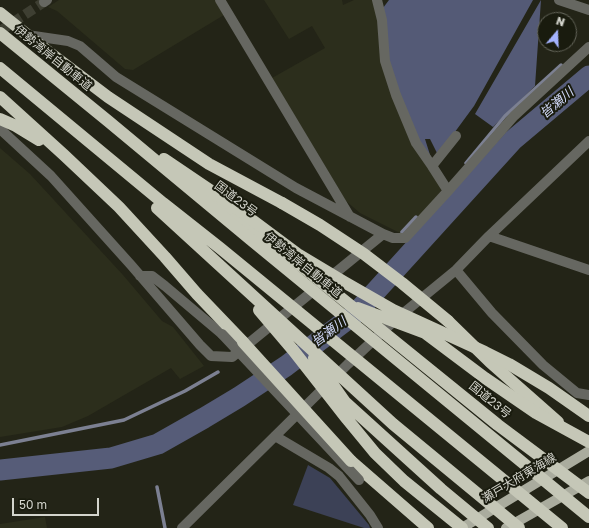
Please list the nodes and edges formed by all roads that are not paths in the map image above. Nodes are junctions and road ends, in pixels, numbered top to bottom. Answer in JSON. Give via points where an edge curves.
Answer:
{"nodes":[{"id":1,"x":220,"y":0,"type":"edge"},
{"id":2,"x":377,"y":0,"type":"edge"},
{"id":3,"x":559,"y":0,"type":"edge"},
{"id":4,"x":589,"y":10,"type":"edge"},
{"id":5,"x":0,"y":13,"type":"edge"},
{"id":6,"x":0,"y":28,"type":"edge"},
{"id":7,"x":0,"y":33,"type":"edge"},
{"id":8,"x":27,"y":35,"type":"junction"},
{"id":9,"x":589,"y":47,"type":"edge"},
{"id":10,"x":0,"y":68,"type":"edge"},
{"id":11,"x":0,"y":71,"type":"edge"},
{"id":12,"x":0,"y":97,"type":"edge"},
{"id":13,"x":0,"y":119,"type":"edge"},
{"id":14,"x":108,"y":121,"type":"junction"},
{"id":15,"x":0,"y":129,"type":"edge"},
{"id":16,"x":456,"y":136,"type":"dead end"},
{"id":17,"x":589,"y":141,"type":"edge"},
{"id":18,"x":64,"y":155,"type":"junction"},
{"id":19,"x":432,"y":166,"type":"junction"},
{"id":20,"x":448,"y":191,"type":"junction"},
{"id":21,"x":163,"y":203,"type":"junction"},
{"id":22,"x":350,"y":217,"type":"junction"},
{"id":23,"x":383,"y":234,"type":"junction"},
{"id":24,"x":489,"y":236,"type":"junction"},
{"id":25,"x":456,"y":270,"type":"junction"},
{"id":26,"x":589,"y":270,"type":"edge"},
{"id":27,"x":140,"y":276,"type":"junction"},
{"id":28,"x":348,"y":304,"type":"junction"},
{"id":29,"x":300,"y":338,"type":"junction"},
{"id":30,"x":589,"y":395,"type":"edge"},
{"id":31,"x":589,"y":416,"type":"edge"},
{"id":32,"x":275,"y":436,"type":"junction"},
{"id":33,"x":589,"y":442,"type":"edge"},
{"id":34,"x":589,"y":450,"type":"edge"},
{"id":35,"x":589,"y":481,"type":"edge"},
{"id":36,"x":589,"y":493,"type":"edge"},
{"id":37,"x":370,"y":515,"type":"junction"},
{"id":38,"x":589,"y":517,"type":"edge"},
{"id":39,"x":182,"y":528,"type":"edge"},
{"id":40,"x":378,"y":528,"type":"edge"},
{"id":41,"x":428,"y":528,"type":"edge"},
{"id":42,"x":462,"y":528,"type":"edge"},
{"id":43,"x":488,"y":528,"type":"edge"},
{"id":44,"x":506,"y":528,"type":"edge"},
{"id":45,"x":519,"y":528,"type":"edge"},
{"id":46,"x":562,"y":528,"type":"edge"}],
"edges":[{"from":1,"to":22,"type":"street"},
{"from":2,"to":19,"type":"street","via":[[382,20],[385,62],[416,143]]},
{"from":3,"to":4,"type":"street"},
{"from":5,"to":8,"type":"highway"},
{"from":6,"to":28,"type":"highway","name":"国道23号","bridge":true,"via":[[189,181]]},
{"from":7,"to":14,"type":"highway","name":"伊勢湾岸自動車道","bridge":true},
{"from":8,"to":22,"type":"street","via":[[68,41],[80,46],[116,77],[296,188]]},
{"from":8,"to":34,"type":"highway","bridge":true,"via":[[108,97],[209,164],[320,225],[364,254],[448,321]]},
{"from":9,"to":20,"type":"street","via":[[514,116]]},
{"from":10,"to":21,"type":"highway","bridge":true},
{"from":11,"to":29,"type":"highway","bridge":true,"via":[[86,142]]},
{"from":12,"to":18,"type":"highway"},
{"from":13,"to":18,"type":"highway"},
{"from":14,"to":31,"type":"highway","bridge":true,"via":[[306,259],[393,310],[509,364]]},
{"from":14,"to":38,"type":"highway","name":"伊勢湾岸自動車道","bridge":true},
{"from":15,"to":27,"type":"street","via":[[51,176]]},
{"from":16,"to":19,"type":"street"},
{"from":17,"to":24,"type":"street"},
{"from":18,"to":41,"type":"highway","bridge":true,"via":[[119,207],[351,460]]},
{"from":19,"to":20,"type":"street"},
{"from":20,"to":23,"type":"street","via":[[405,238],[393,238]]},
{"from":21,"to":42,"type":"highway","bridge":true,"via":[[188,242],[268,320],[375,453],[404,481]]},
{"from":21,"to":46,"type":"highway","bridge":true},
{"from":22,"to":23,"type":"street"},
{"from":23,"to":27,"type":"street","via":[[232,358],[211,356]]},
{"from":24,"to":25,"type":"street"},
{"from":24,"to":26,"type":"street"},
{"from":25,"to":30,"type":"street","via":[[492,313],[543,365],[577,393]]},
{"from":25,"to":32,"type":"street","via":[[394,320]]},
{"from":27,"to":37,"type":"street","bridge":true,"via":[[152,276],[222,334],[359,480],[358,488],[372,509]]},
{"from":28,"to":33,"type":"highway","bridge":true,"via":[[425,333],[536,413]]},
{"from":28,"to":36,"type":"highway","name":"国道23号","bridge":true,"via":[[498,425]]},
{"from":29,"to":43,"type":"highway","bridge":true,"via":[[345,402]]},
{"from":29,"to":45,"type":"highway","bridge":true,"via":[[393,424]]},
{"from":32,"to":37,"type":"street","via":[[339,476]]},
{"from":32,"to":39,"type":"street"},
{"from":34,"to":42,"type":"main road","name":"瀬戸大府東海線"},
{"from":35,"to":44,"type":"main road"},
{"from":37,"to":40,"type":"street"}]}
